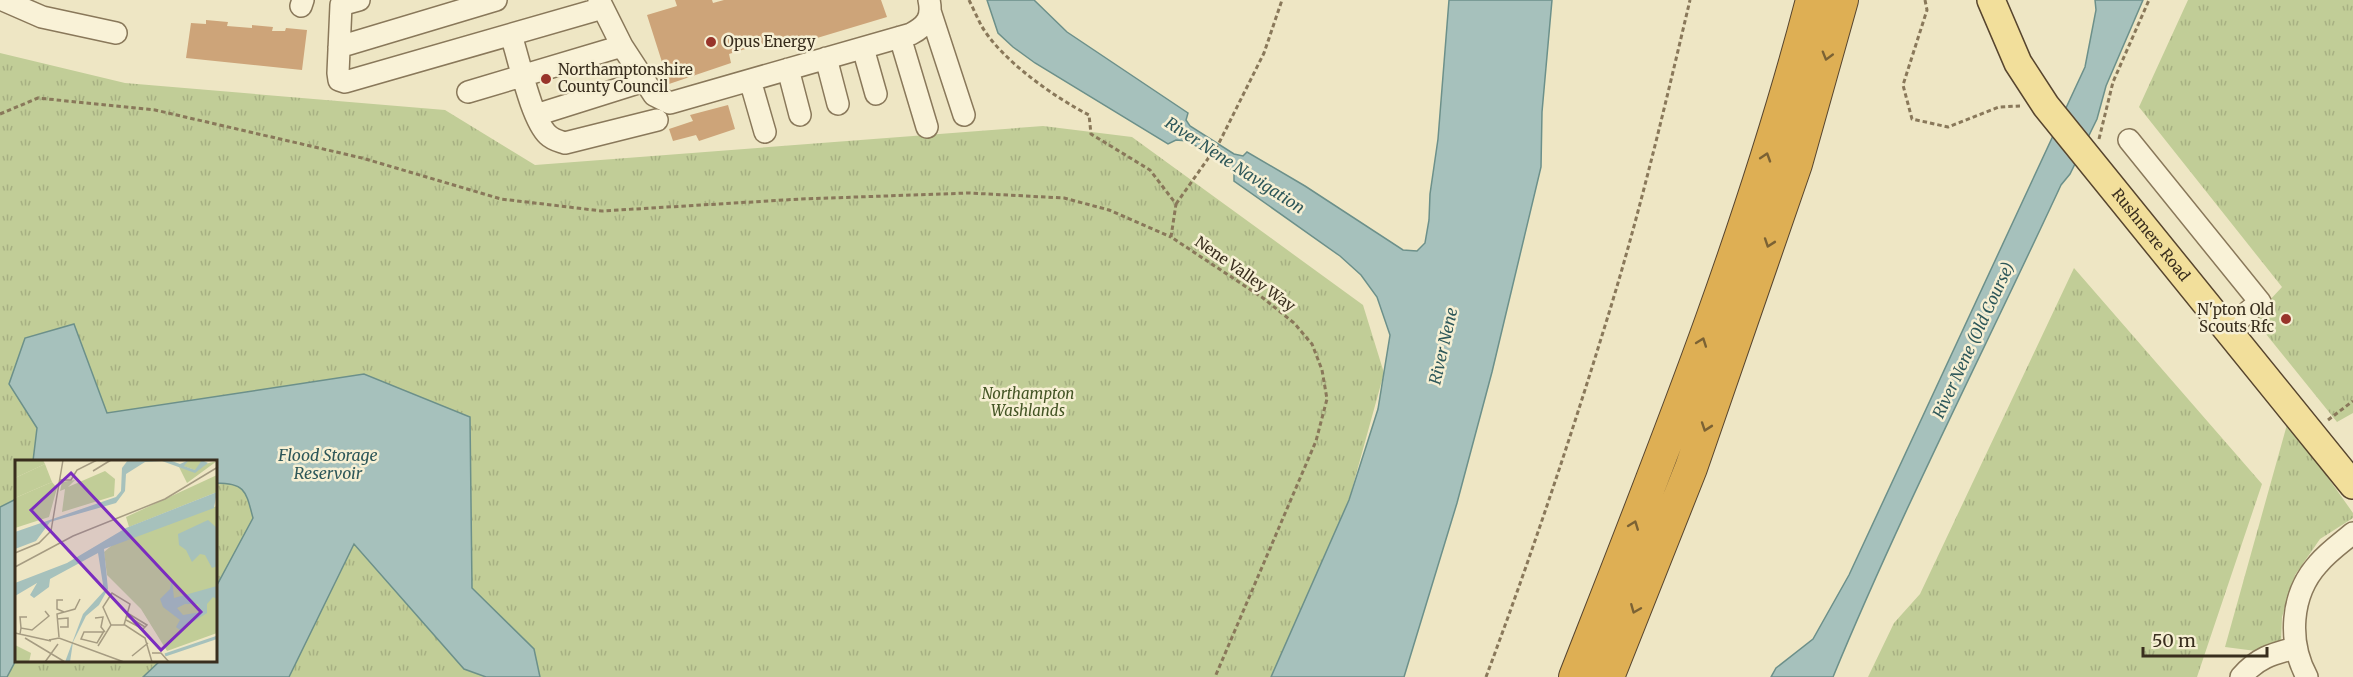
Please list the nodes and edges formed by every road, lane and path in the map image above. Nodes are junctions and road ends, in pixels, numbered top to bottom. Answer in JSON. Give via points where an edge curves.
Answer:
{"nodes":[{"id":1,"x":3,"y":0,"type":"edge"},
{"id":2,"x":359,"y":0,"type":"edge"},
{"id":3,"x":496,"y":0,"type":"edge"},
{"id":4,"x":969,"y":0,"type":"edge"},
{"id":5,"x":1282,"y":0,"type":"edge"},
{"id":6,"x":1690,"y":0,"type":"edge"},
{"id":7,"x":1812,"y":0,"type":"edge"},
{"id":8,"x":1842,"y":0,"type":"edge"},
{"id":9,"x":1925,"y":0,"type":"edge"},
{"id":10,"x":1991,"y":0,"type":"edge"},
{"id":11,"x":2149,"y":0,"type":"edge"},
{"id":12,"x":604,"y":3,"type":"edge"},
{"id":13,"x":929,"y":5,"type":"edge"},
{"id":14,"x":116,"y":33,"type":"dead end"},
{"id":15,"x":511,"y":35,"type":"junction"},
{"id":16,"x":900,"y":37,"type":"junction"},
{"id":17,"x":622,"y":46,"type":"junction"},
{"id":18,"x":339,"y":47,"type":"junction"},
{"id":19,"x":863,"y":48,"type":"junction"},
{"id":20,"x":826,"y":58,"type":"junction"},
{"id":21,"x":788,"y":69,"type":"junction"},
{"id":22,"x":524,"y":76,"type":"junction"},
{"id":23,"x":644,"y":81,"type":"junction"},
{"id":24,"x":750,"y":81,"type":"junction"},
{"id":25,"x":468,"y":92,"type":"dead end"},
{"id":26,"x":876,"y":94,"type":"dead end"},
{"id":27,"x":838,"y":104,"type":"dead end"},
{"id":28,"x":2050,"y":110,"type":"junction"},
{"id":29,"x":0,"y":114,"type":"edge"},
{"id":30,"x":536,"y":115,"type":"junction"},
{"id":31,"x":801,"y":115,"type":"dead end"},
{"id":32,"x":964,"y":115,"type":"dead end"},
{"id":33,"x":657,"y":120,"type":"dead end"},
{"id":34,"x":927,"y":127,"type":"dead end"},
{"id":35,"x":765,"y":132,"type":"dead end"},
{"id":36,"x":2129,"y":140,"type":"dead end"},
{"id":37,"x":2087,"y":157,"type":"junction"},
{"id":38,"x":1176,"y":204,"type":"junction"},
{"id":39,"x":1171,"y":237,"type":"junction"},
{"id":40,"x":2227,"y":329,"type":"junction"},
{"id":41,"x":2353,"y":401,"type":"edge"},
{"id":42,"x":2311,"y":433,"type":"junction"},
{"id":43,"x":2353,"y":485,"type":"edge"},
{"id":44,"x":2353,"y":533,"type":"edge"},
{"id":45,"x":2295,"y":648,"type":"junction"},
{"id":46,"x":1215,"y":677,"type":"edge"},
{"id":47,"x":1486,"y":677,"type":"edge"},
{"id":48,"x":1575,"y":677,"type":"edge"},
{"id":49,"x":1608,"y":677,"type":"edge"},
{"id":50,"x":2241,"y":677,"type":"edge"},
{"id":51,"x":2307,"y":677,"type":"edge"}],
"edges":[{"from":1,"to":14,"type":"street","via":[[42,17]]},
{"from":2,"to":18,"type":"street","via":[[340,5]]},
{"from":3,"to":18,"type":"street"},
{"from":4,"to":38,"type":"path","via":[[982,27],[1014,64],[1089,115],[1091,134],[1150,170]]},
{"from":5,"to":38,"type":"path","via":[[1264,53],[1219,143]]},
{"from":6,"to":47,"type":"path","via":[[1605,327],[1534,547]]},
{"from":48,"to":7,"type":"highway","one_way":true,"via":[[1715,306],[1765,160]]},
{"from":8,"to":49,"type":"highway","one_way":true,"via":[[1796,164],[1699,446]]},
{"from":9,"to":28,"type":"path","via":[[1927,10],[1903,85],[1912,119],[1947,127],[1999,107]]},
{"from":10,"to":28,"type":"main road","name":"Rushmere Road","via":[[2018,63]]},
{"from":11,"to":37,"type":"path","via":[[2113,82],[2102,132]]},
{"from":12,"to":15,"type":"street"},
{"from":12,"to":17,"type":"street"},
{"from":13,"to":16,"type":"street","via":[[924,27]]},
{"from":13,"to":32,"type":"street"},
{"from":15,"to":18,"type":"street","via":[[345,82],[339,80]]},
{"from":15,"to":22,"type":"street"},
{"from":16,"to":19,"type":"street"},
{"from":16,"to":34,"type":"street"},
{"from":17,"to":22,"type":"street"},
{"from":17,"to":23,"type":"street"},
{"from":19,"to":20,"type":"street"},
{"from":19,"to":26,"type":"street"},
{"from":20,"to":21,"type":"street"},
{"from":20,"to":27,"type":"street"},
{"from":21,"to":24,"type":"street"},
{"from":21,"to":31,"type":"street"},
{"from":22,"to":25,"type":"street"},
{"from":22,"to":30,"type":"street"},
{"from":23,"to":24,"type":"street","via":[[654,95],[670,103]]},
{"from":23,"to":30,"type":"street"},
{"from":24,"to":35,"type":"street"},
{"from":28,"to":37,"type":"main road","name":"Rushmere Road"},
{"from":29,"to":39,"type":"path","name":"Nene Valley Way","via":[[38,98],[155,110],[362,158],[501,199],[602,211],[969,193],[1064,198],[1109,210]]},
{"from":30,"to":33,"type":"street","via":[[547,135],[565,142]]},
{"from":36,"to":40,"type":"street","via":[[2260,302]]},
{"from":37,"to":40,"type":"main road","name":"Rushmere Road"},
{"from":38,"to":39,"type":"path"},
{"from":39,"to":46,"type":"path","name":"Nene Valley Way","via":[[1294,323],[1312,344],[1327,399],[1316,441]]},
{"from":40,"to":42,"type":"main road","name":"Rushmere Road"},
{"from":41,"to":42,"type":"path"},
{"from":42,"to":43,"type":"main road","name":"Rushmere Road"},
{"from":44,"to":45,"type":"street","via":[[2332,549],[2310,575],[2295,616]]},
{"from":45,"to":50,"type":"street","via":[[2253,663]]},
{"from":45,"to":51,"type":"street"}]}
